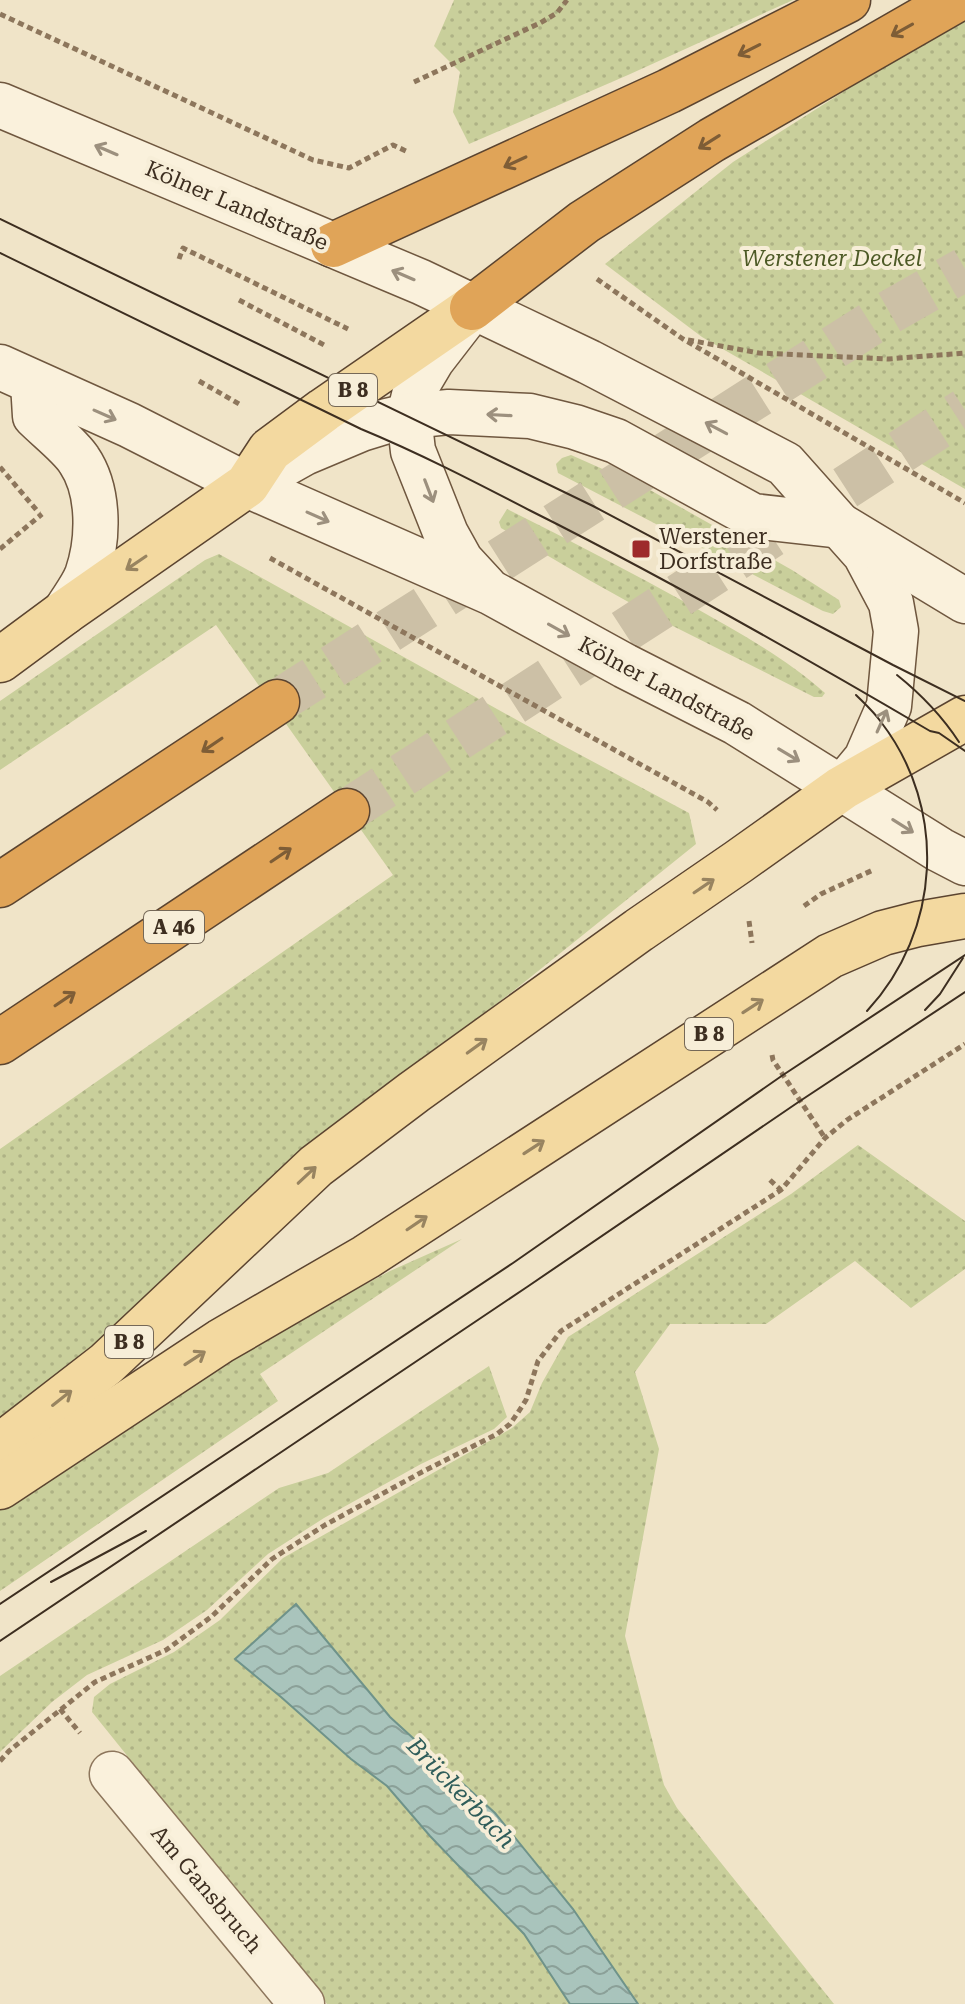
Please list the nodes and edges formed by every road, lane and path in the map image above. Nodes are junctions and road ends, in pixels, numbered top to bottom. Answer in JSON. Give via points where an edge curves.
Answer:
{"nodes":[{"id":1,"x":567,"y":0,"type":"edge"},
{"id":2,"x":848,"y":0,"type":"edge"},
{"id":3,"x":956,"y":0,"type":"edge"},
{"id":4,"x":0,"y":14,"type":"edge"},
{"id":5,"x":414,"y":82,"type":"dead end"},
{"id":6,"x":0,"y":105,"type":"edge"},
{"id":7,"x":393,"y":145,"type":"dead end"},
{"id":8,"x":333,"y":245,"type":"junction"},
{"id":9,"x":550,"y":247,"type":"junction"},
{"id":10,"x":179,"y":259,"type":"dead end"},
{"id":11,"x":239,"y":300,"type":"dead end"},
{"id":12,"x":472,"y":308,"type":"junction"},
{"id":13,"x":350,"y":330,"type":"dead end"},
{"id":14,"x":683,"y":339,"type":"junction"},
{"id":15,"x":327,"y":346,"type":"dead end"},
{"id":16,"x":965,"y":353,"type":"edge"},
{"id":17,"x":17,"y":375,"type":"edge"},
{"id":18,"x":199,"y":381,"type":"dead end"},
{"id":19,"x":242,"y":405,"type":"dead end"},
{"id":20,"x":409,"y":416,"type":"junction"},
{"id":21,"x":0,"y":467,"type":"edge"},
{"id":22,"x":247,"y":485,"type":"junction"},
{"id":23,"x":965,"y":503,"type":"edge"},
{"id":24,"x":841,"y":526,"type":"junction"},
{"id":25,"x":0,"y":549,"type":"edge"},
{"id":26,"x":266,"y":555,"type":"dead end"},
{"id":27,"x":490,"y":592,"type":"junction"},
{"id":28,"x":965,"y":601,"type":"edge"},
{"id":29,"x":65,"y":612,"type":"junction"},
{"id":30,"x":0,"y":660,"type":"edge"},
{"id":31,"x":277,"y":702,"type":"tunnel mouth"},
{"id":32,"x":965,"y":718,"type":"edge"},
{"id":33,"x":842,"y":788,"type":"junction"},
{"id":34,"x":347,"y":811,"type":"tunnel mouth"},
{"id":35,"x":719,"y":812,"type":"dead end"},
{"id":36,"x":965,"y":863,"type":"edge"},
{"id":37,"x":0,"y":885,"type":"edge"},
{"id":38,"x":965,"y":916,"type":"edge"},
{"id":39,"x":749,"y":920,"type":"dead end"},
{"id":40,"x":752,"y":942,"type":"dead end"},
{"id":41,"x":0,"y":1042,"type":"edge"},
{"id":42,"x":965,"y":1044,"type":"edge"},
{"id":43,"x":773,"y":1060,"type":"dead end"},
{"id":44,"x":825,"y":1138,"type":"junction"},
{"id":45,"x":770,"y":1180,"type":"dead end"},
{"id":46,"x":781,"y":1190,"type":"junction"},
{"id":47,"x":0,"y":1446,"type":"edge"},
{"id":48,"x":0,"y":1487,"type":"edge"},
{"id":49,"x":0,"y":1761,"type":"edge"},
{"id":50,"x":112,"y":1774,"type":"dead end"},
{"id":51,"x":302,"y":2004,"type":"edge"}],
"edges":[{"from":1,"to":5,"type":"path","via":[[540,23]]},
{"from":2,"to":8,"type":"highway","one_way":true,"via":[[669,91]]},
{"from":3,"to":9,"type":"highway","one_way":true,"via":[[712,140]]},
{"from":4,"to":7,"type":"path","via":[[313,160],[349,168]]},
{"from":8,"to":6,"type":"main road","name":"Kölner Landstraße","one_way":true},
{"from":12,"to":8,"type":"main road","name":"Kölner Landstraße","one_way":true},
{"from":9,"to":12,"type":"highway"},
{"from":9,"to":14,"type":"path"},
{"from":10,"to":13,"type":"path","via":[[183,248]]},
{"from":11,"to":15,"type":"path"},
{"from":12,"to":20,"type":"main road","name":"Kölner Landstraße","via":[[416,387]]},
{"from":12,"to":22,"type":"main road","number":"B 8","via":[[270,450]]},
{"from":24,"to":12,"type":"main road","name":"Kölner Landstraße","one_way":true,"via":[[785,464]]},
{"from":14,"to":16,"type":"path","via":[[773,354],[888,359]]},
{"from":14,"to":23,"type":"path"},
{"from":17,"to":22,"type":"main road","name":"Kölner Landstraße","one_way":true},
{"from":17,"to":29,"type":"main road","via":[[35,416],[79,459],[93,496],[94,546],[86,576]]},
{"from":18,"to":19,"type":"path"},
{"from":20,"to":22,"type":"main road","name":"Kölner Landstraße","number":"B 8","via":[[304,453]]},
{"from":24,"to":20,"type":"main road","name":"Kölner Landstraße","number":"B 8","one_way":true,"via":[[753,516],[616,441],[575,427],[530,416]]},
{"from":20,"to":27,"type":"main road","name":"Kölner Landstraße","one_way":true,"via":[[413,451],[446,534],[461,561]]},
{"from":21,"to":25,"type":"path","via":[[40,514]]},
{"from":22,"to":27,"type":"main road","name":"Kölner Landstraße","one_way":true},
{"from":22,"to":29,"type":"main road","number":"B 8","one_way":true},
{"from":24,"to":28,"type":"main road","name":"Kölner Landstraße"},
{"from":33,"to":24,"type":"main road","name":"Kölner Landstraße","one_way":true,"via":[[866,759],[889,706],[896,631],[882,585]]},
{"from":26,"to":35,"type":"path"},
{"from":27,"to":33,"type":"main road","name":"Kölner Landstraße","one_way":true,"via":[[737,723]]},
{"from":29,"to":30,"type":"main road","number":"B 8"},
{"from":31,"to":37,"type":"highway","one_way":true},
{"from":32,"to":33,"type":"main road"},
{"from":33,"to":36,"type":"main road","name":"Kölner Landstraße","one_way":true},
{"from":47,"to":33,"type":"main road","number":"B 8","one_way":true,"via":[[106,1364],[316,1166]]},
{"from":41,"to":34,"type":"highway","number":"A 46","one_way":true},
{"from":48,"to":38,"type":"main road","number":"B 8","one_way":true,"via":[[830,956],[883,933]]},
{"from":39,"to":40,"type":"path"},
{"from":42,"to":44,"type":"path"},
{"from":43,"to":44,"type":"path"},
{"from":44,"to":46,"type":"path"},
{"from":45,"to":46,"type":"path"},
{"from":46,"to":49,"type":"path","via":[[561,1331],[538,1361],[526,1400],[497,1434],[285,1550],[211,1617],[166,1650],[95,1682]]},
{"from":50,"to":51,"type":"main road","name":"Am Gansbruch"}]}
